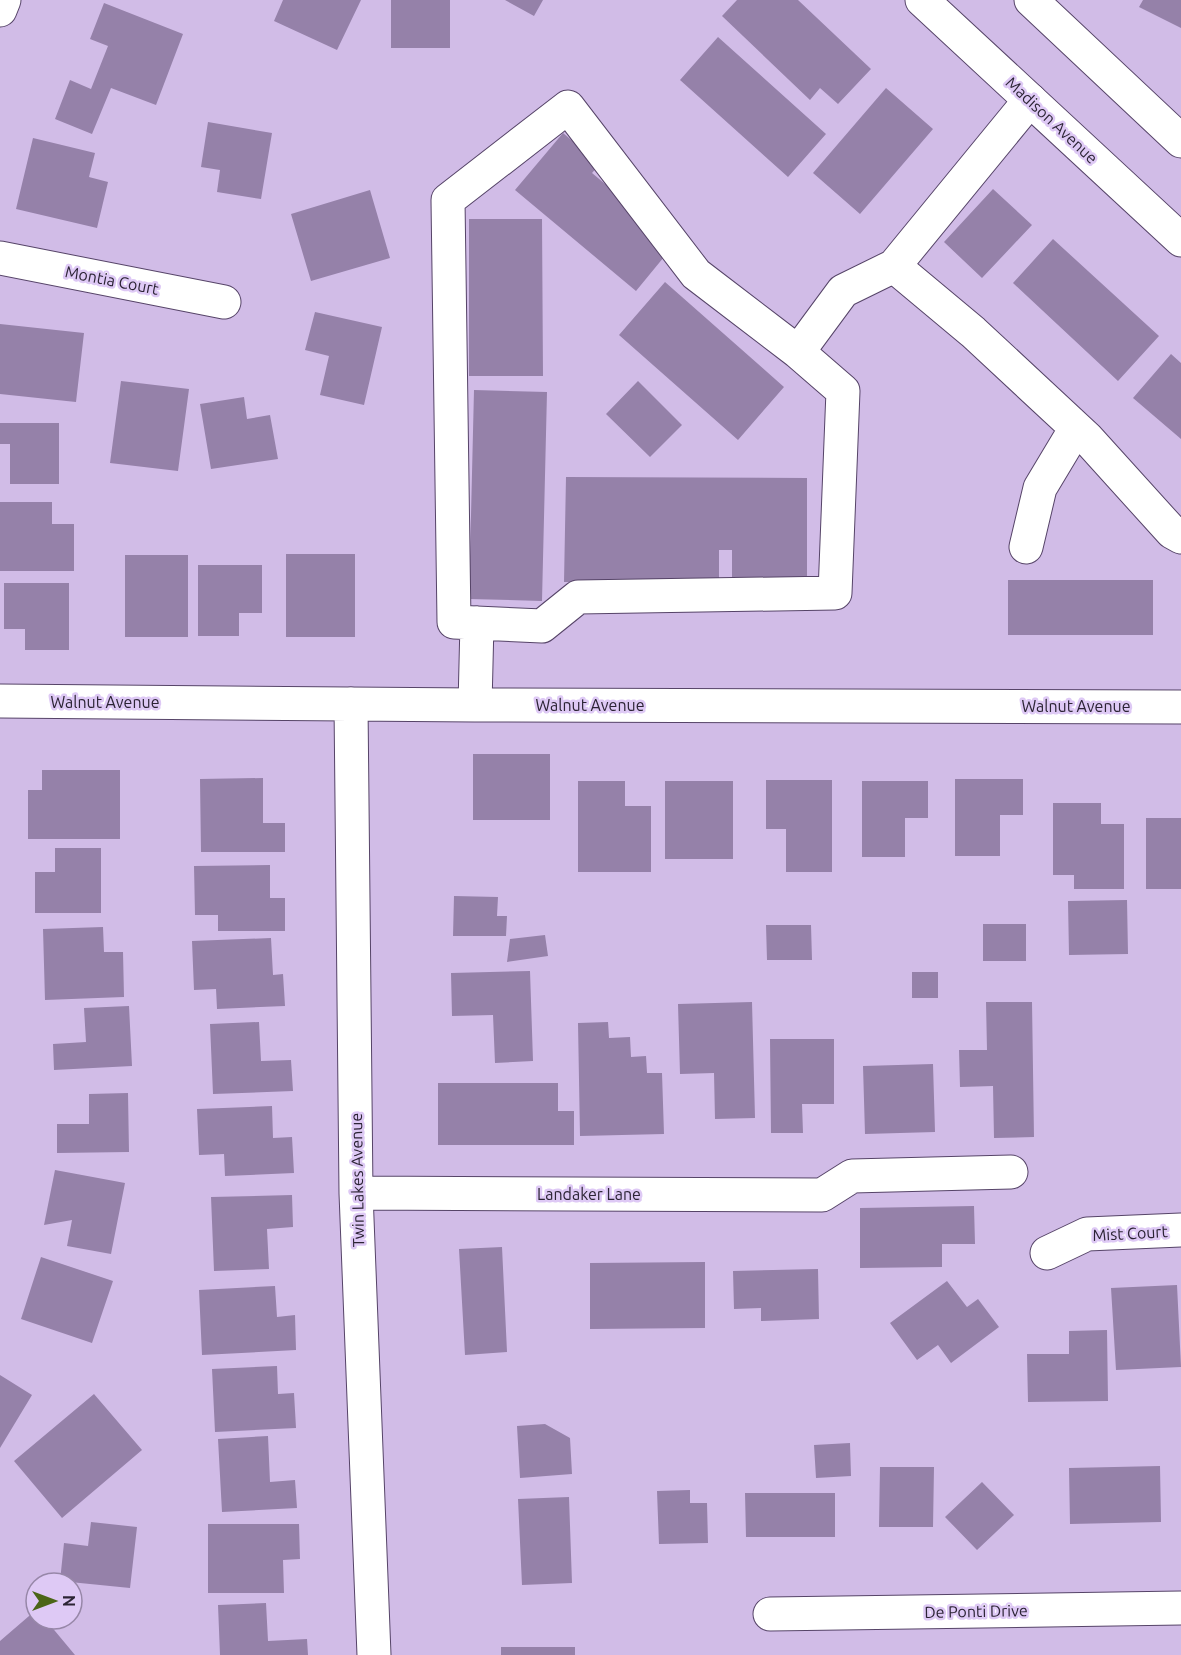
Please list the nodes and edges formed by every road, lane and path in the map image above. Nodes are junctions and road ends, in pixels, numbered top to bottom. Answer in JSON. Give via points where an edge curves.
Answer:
{"nodes":[{"id":1,"x":4,"y":0,"type":"edge"},
{"id":2,"x":922,"y":0,"type":"edge"},
{"id":3,"x":1031,"y":0,"type":"edge"},
{"id":4,"x":0,"y":9,"type":"edge"},
{"id":5,"x":1030,"y":100,"type":"junction"},
{"id":6,"x":1181,"y":141,"type":"edge"},
{"id":7,"x":1181,"y":240,"type":"edge"},
{"id":8,"x":0,"y":258,"type":"edge"},
{"id":9,"x":894,"y":266,"type":"junction"},
{"id":10,"x":224,"y":302,"type":"dead end"},
{"id":11,"x":798,"y":352,"type":"junction"},
{"id":12,"x":1076,"y":428,"type":"junction"},
{"id":13,"x":1181,"y":537,"type":"edge"},
{"id":14,"x":1026,"y":547,"type":"dead end"},
{"id":15,"x":477,"y":623,"type":"junction"},
{"id":16,"x":0,"y":701,"type":"edge"},
{"id":17,"x":351,"y":704,"type":"junction"},
{"id":18,"x":475,"y":705,"type":"junction"},
{"id":19,"x":1181,"y":707,"type":"edge"},
{"id":20,"x":1011,"y":1172,"type":"dead end"},
{"id":21,"x":356,"y":1193,"type":"junction"},
{"id":22,"x":1181,"y":1230,"type":"edge"},
{"id":23,"x":1047,"y":1253,"type":"dead end"},
{"id":24,"x":1181,"y":1608,"type":"edge"},
{"id":25,"x":771,"y":1614,"type":"dead end"},
{"id":26,"x":374,"y":1655,"type":"edge"}],
"edges":[{"from":1,"to":4,"type":"street"},
{"from":2,"to":5,"type":"street","name":"Madison Avenue"},
{"from":3,"to":6,"type":"street"},
{"from":5,"to":7,"type":"street","name":"Madison Avenue"},
{"from":5,"to":9,"type":"street"},
{"from":8,"to":10,"type":"street","name":"Montia Court"},
{"from":9,"to":11,"type":"street","via":[[843,291]]},
{"from":9,"to":12,"type":"street","via":[[973,332]]},
{"from":11,"to":15,"type":"street","via":[[843,391],[835,593],[578,597],[542,626]]},
{"from":11,"to":15,"type":"street","via":[[696,274],[568,107],[448,200],[454,622]]},
{"from":12,"to":13,"type":"street","via":[[1172,532]]},
{"from":12,"to":14,"type":"street","via":[[1040,488]]},
{"from":15,"to":18,"type":"street"},
{"from":16,"to":17,"type":"street","name":"Walnut Avenue"},
{"from":17,"to":18,"type":"street","name":"Walnut Avenue"},
{"from":17,"to":21,"type":"street","name":"Twin Lakes Avenue"},
{"from":18,"to":19,"type":"street","name":"Walnut Avenue"},
{"from":20,"to":21,"type":"street","name":"Landaker Lane","via":[[852,1176],[822,1195]]},
{"from":21,"to":26,"type":"street","name":"Twin Lakes Avenue"},
{"from":22,"to":23,"type":"street","name":"Mist Court","via":[[1087,1234]]},
{"from":24,"to":25,"type":"street","name":"De Ponti Drive"}]}
